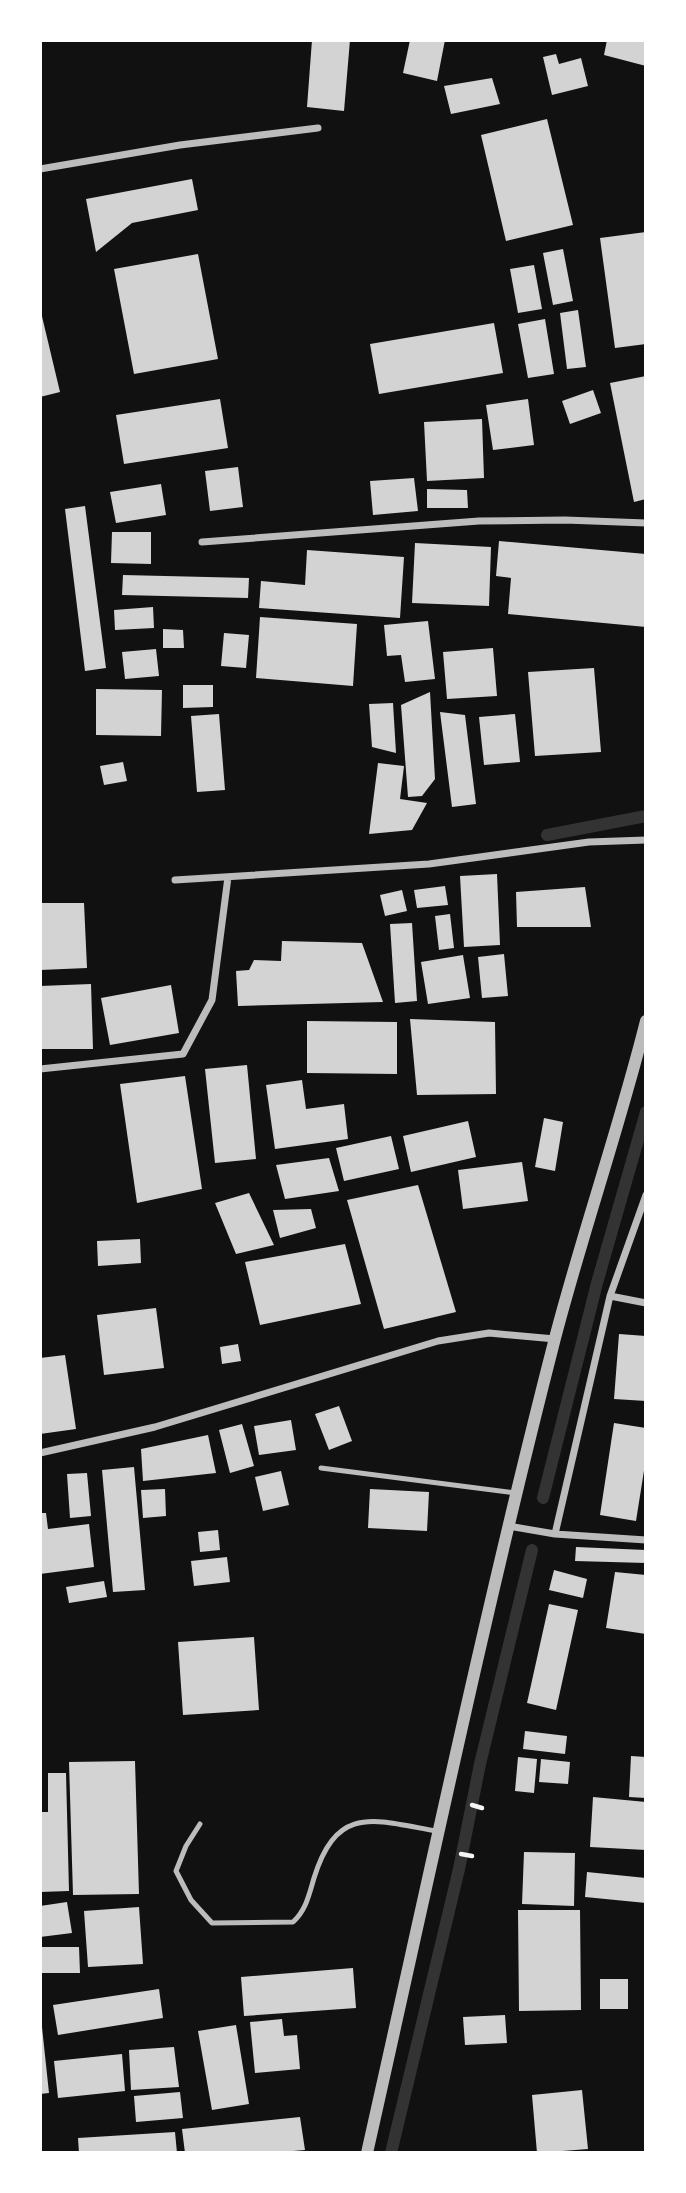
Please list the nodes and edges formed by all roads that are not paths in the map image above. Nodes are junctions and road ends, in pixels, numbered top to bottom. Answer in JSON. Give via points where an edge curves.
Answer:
{"nodes":[{"id":1,"x":318,"y":128,"type":"dead end"},
{"id":2,"x":40,"y":169,"type":"edge"},
{"id":3,"x":646,"y":523,"type":"edge"},
{"id":4,"x":202,"y":542,"type":"dead end"},
{"id":5,"x":646,"y":840,"type":"edge"},
{"id":6,"x":228,"y":877,"type":"junction"},
{"id":7,"x":175,"y":880,"type":"dead end"},
{"id":8,"x":646,"y":1021,"type":"edge"},
{"id":9,"x":40,"y":1069,"type":"edge"},
{"id":10,"x":646,"y":1195,"type":"edge"},
{"id":11,"x":610,"y":1296,"type":"junction"},
{"id":12,"x":646,"y":1303,"type":"edge"},
{"id":13,"x":555,"y":1339,"type":"junction"},
{"id":14,"x":40,"y":1453,"type":"edge"},
{"id":15,"x":321,"y":1468,"type":"dead end"},
{"id":16,"x":516,"y":1493,"type":"junction"},
{"id":17,"x":508,"y":1526,"type":"junction"},
{"id":18,"x":555,"y":1534,"type":"junction"},
{"id":19,"x":646,"y":1540,"type":"edge"},
{"id":20,"x":200,"y":1824,"type":"dead end"},
{"id":21,"x":440,"y":1832,"type":"junction"},
{"id":22,"x":367,"y":2153,"type":"edge"}],
"edges":[{"from":1,"to":2,"type":"street"},
{"from":3,"to":4,"type":"street","via":[[479,521]]},
{"from":5,"to":6,"type":"street","via":[[589,842],[429,864]]},
{"from":6,"to":7,"type":"street"},
{"from":6,"to":9,"type":"street","via":[[212,1000],[183,1054]]},
{"from":8,"to":13,"type":"street"},
{"from":10,"to":11,"type":"street"},
{"from":11,"to":12,"type":"street"},
{"from":11,"to":18,"type":"street"},
{"from":13,"to":14,"type":"street","via":[[489,1333],[438,1341],[155,1427]]},
{"from":13,"to":16,"type":"street"},
{"from":15,"to":16,"type":"lane"},
{"from":16,"to":17,"type":"street"},
{"from":17,"to":18,"type":"street"},
{"from":17,"to":21,"type":"street"},
{"from":18,"to":19,"type":"street"},
{"from":20,"to":21,"type":"lane","via":[[176,1871],[191,1900],[212,1923],[293,1922],[303,1912],[330,1839],[353,1823],[375,1820]]},
{"from":21,"to":22,"type":"street"}]}
